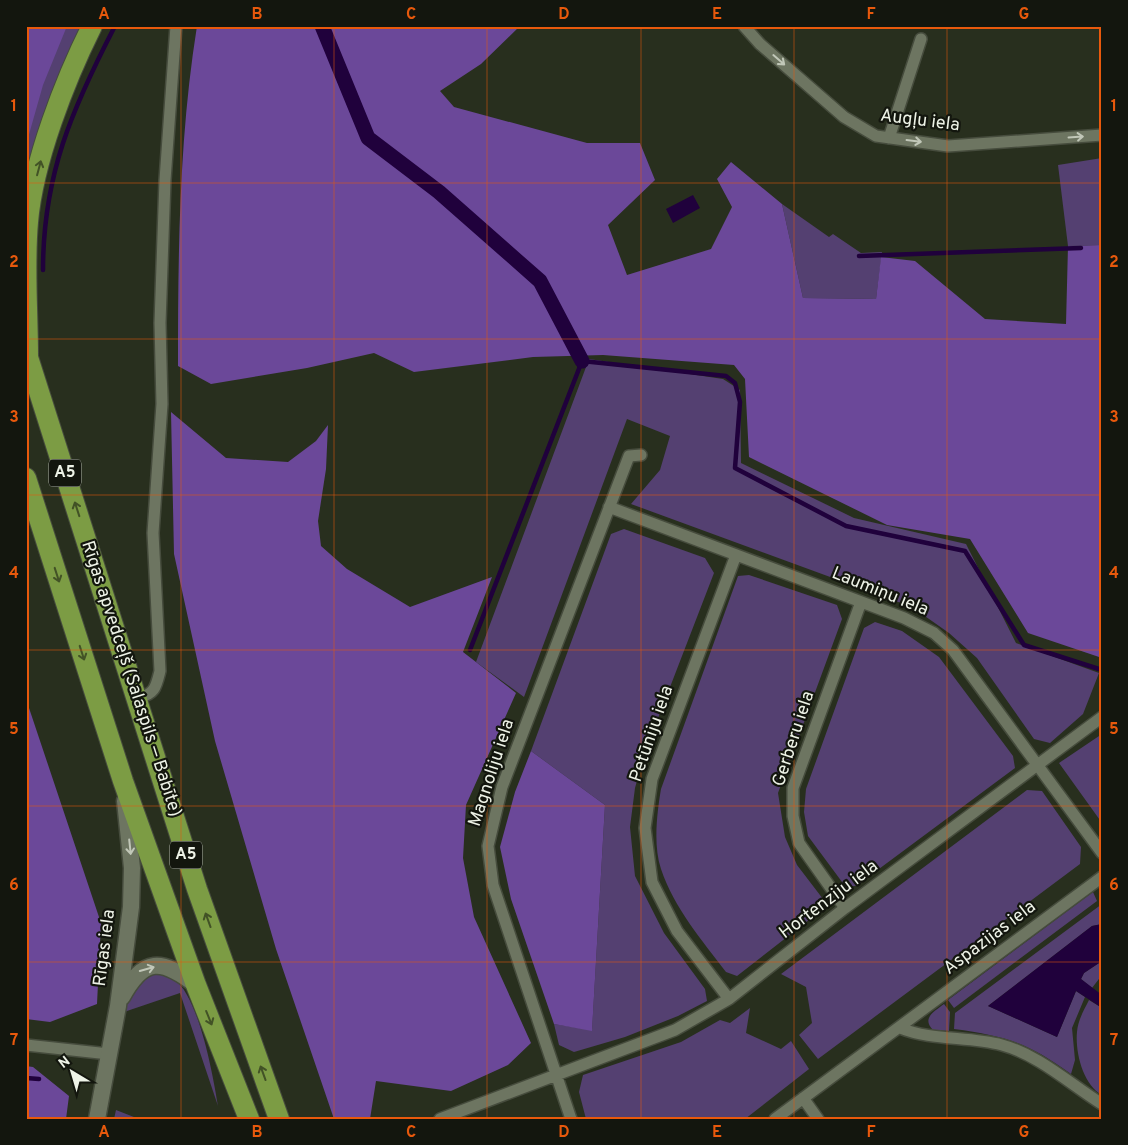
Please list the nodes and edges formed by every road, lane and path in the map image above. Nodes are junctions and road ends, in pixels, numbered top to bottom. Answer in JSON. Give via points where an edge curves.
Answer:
{"nodes":[{"id":1,"x":92,"y":26,"type":"edge"},
{"id":2,"x":176,"y":26,"type":"edge"},
{"id":3,"x":744,"y":26,"type":"edge"},
{"id":4,"x":921,"y":39,"type":"dead end"},
{"id":5,"x":1102,"y":135,"type":"edge"},
{"id":6,"x":889,"y":138,"type":"junction"},
{"id":7,"x":27,"y":353,"type":"edge"},
{"id":8,"x":641,"y":455,"type":"dead end"},
{"id":9,"x":26,"y":478,"type":"edge"},
{"id":10,"x":609,"y":507,"type":"junction"},
{"id":11,"x":736,"y":555,"type":"junction"},
{"id":12,"x":860,"y":602,"type":"junction"},
{"id":13,"x":138,"y":698,"type":"junction"},
{"id":14,"x":1102,"y":717,"type":"edge"},
{"id":15,"x":1038,"y":766,"type":"junction"},
{"id":16,"x":122,"y":782,"type":"junction"},
{"id":17,"x":1102,"y":853,"type":"edge"},
{"id":18,"x":1102,"y":877,"type":"edge"},
{"id":19,"x":845,"y":908,"type":"junction"},
{"id":20,"x":196,"y":985,"type":"junction"},
{"id":21,"x":730,"y":999,"type":"junction"},
{"id":22,"x":118,"y":1006,"type":"junction"},
{"id":23,"x":900,"y":1028,"type":"junction"},
{"id":24,"x":26,"y":1045,"type":"edge"},
{"id":25,"x":109,"y":1054,"type":"junction"},
{"id":26,"x":558,"y":1074,"type":"junction"},
{"id":27,"x":803,"y":1098,"type":"junction"},
{"id":28,"x":1102,"y":1104,"type":"edge"},
{"id":29,"x":97,"y":1119,"type":"edge"},
{"id":30,"x":249,"y":1119,"type":"edge"},
{"id":31,"x":280,"y":1119,"type":"edge"},
{"id":32,"x":440,"y":1119,"type":"edge"},
{"id":33,"x":571,"y":1119,"type":"edge"},
{"id":34,"x":775,"y":1119,"type":"edge"},
{"id":35,"x":818,"y":1119,"type":"edge"}],
"edges":[{"from":7,"to":1,"type":"highway","name":"Rīgas apvedceļš (Salaspils — Babīte)","one_way":true,"via":[[28,222],[34,187],[65,88]]},
{"from":2,"to":13,"type":"street","via":[[165,180],[160,323],[162,404],[153,533],[160,671],[156,690]]},
{"from":3,"to":6,"type":"street","name":"Augļu iela","one_way":true,"via":[[760,44],[844,117],[876,136]]},
{"from":4,"to":6,"type":"street"},
{"from":6,"to":5,"type":"street","name":"Augļu iela","one_way":true,"via":[[948,146]]},
{"from":13,"to":7,"type":"highway","name":"Rīgas apvedceļš (Salaspils — Babīte)","number":"A5","one_way":true},
{"from":8,"to":10,"type":"street","name":"Magnoliju iela","via":[[629,456]]},
{"from":9,"to":16,"type":"highway","number":"A5","one_way":true},
{"from":10,"to":11,"type":"street","name":"Laumiņu iela"},
{"from":10,"to":26,"type":"street","name":"Magnoliju iela","via":[[502,787],[488,846],[493,885]]},
{"from":11,"to":12,"type":"street","name":"Laumiņu iela"},
{"from":11,"to":21,"type":"street","name":"Petūniju iela","via":[[652,779],[644,828],[652,882],[677,931]]},
{"from":12,"to":15,"type":"street","name":"Laumiņu iela","via":[[934,633],[953,650]]},
{"from":12,"to":19,"type":"street","name":"Gerberu iela","via":[[793,788],[793,816],[799,843]]},
{"from":31,"to":13,"type":"highway","name":"Rīgas apvedceļš (Salaspils — Babīte)","number":"A5","one_way":true,"via":[[197,889]]},
{"from":14,"to":15,"type":"street","name":"Hortenziju iela"},
{"from":15,"to":17,"type":"street","name":"Laumiņu iela"},
{"from":15,"to":19,"type":"street","name":"Hortenziju iela"},
{"from":16,"to":20,"type":"highway","number":"A5"},
{"from":16,"to":22,"type":"main road","name":"Rīgas iela","one_way":true,"via":[[132,868],[131,908]]},
{"from":18,"to":23,"type":"street","name":"Aspazijas iela"},
{"from":19,"to":21,"type":"street","name":"Hortenziju iela"},
{"from":22,"to":20,"type":"main road","one_way":true,"via":[[132,980],[146,968],[176,970]]},
{"from":20,"to":30,"type":"highway","number":"A5","one_way":true},
{"from":21,"to":26,"type":"street","name":"Hortenziju iela","via":[[675,1030]]},
{"from":22,"to":25,"type":"main road","name":"Rīgas iela"},
{"from":23,"to":27,"type":"street","name":"Aspazijas iela"},
{"from":23,"to":28,"type":"street","via":[[924,1036],[981,1040],[1005,1046],[1040,1063]]},
{"from":24,"to":25,"type":"street"},
{"from":25,"to":29,"type":"main road","name":"Rīgas iela"},
{"from":26,"to":32,"type":"street","name":"Hortenziju iela"},
{"from":26,"to":33,"type":"street","name":"Magnoliju iela"},
{"from":27,"to":34,"type":"street","name":"Aspazijas iela"},
{"from":27,"to":35,"type":"street"}]}
